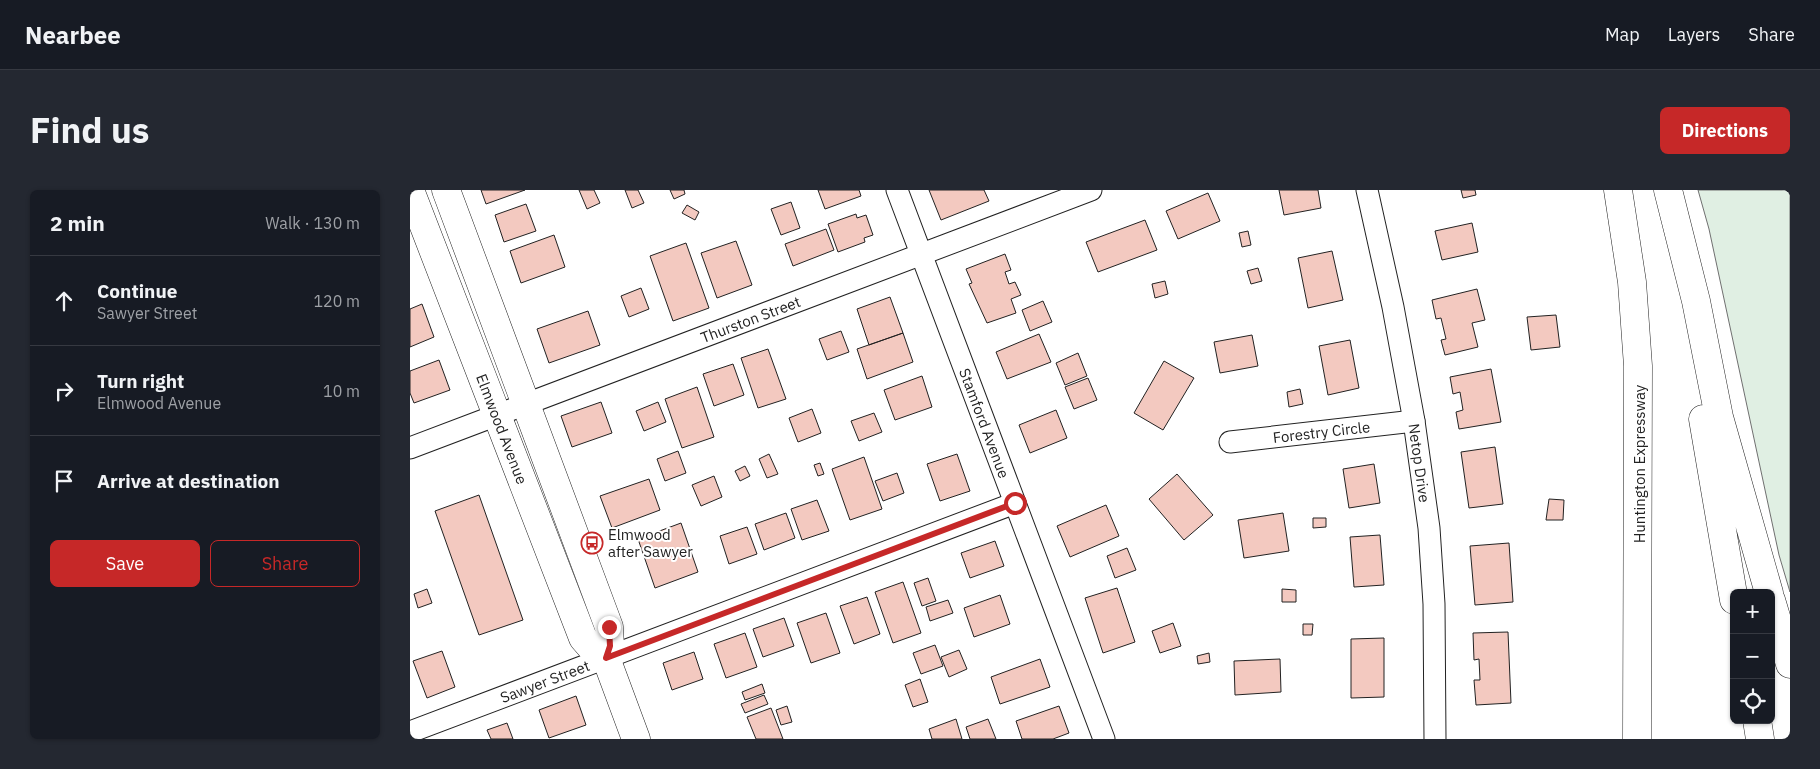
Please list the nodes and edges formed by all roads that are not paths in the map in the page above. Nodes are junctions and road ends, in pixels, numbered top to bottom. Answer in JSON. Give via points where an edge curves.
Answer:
{"nodes":[{"id":1,"x":410,"y":190,"type":"edge"},
{"id":2,"x":446,"y":190,"type":"edge"},
{"id":3,"x":897,"y":190,"type":"edge"},
{"id":4,"x":1091,"y":190,"type":"edge"},
{"id":5,"x":1367,"y":190,"type":"edge"},
{"id":6,"x":1618,"y":190,"type":"edge"},
{"id":7,"x":1668,"y":190,"type":"edge"},
{"id":8,"x":921,"y":254,"type":"junction"},
{"id":9,"x":527,"y":404,"type":"junction"},
{"id":10,"x":496,"y":416,"type":"junction"},
{"id":11,"x":1414,"y":421,"type":"junction"},
{"id":12,"x":1230,"y":442,"type":"dead end"},
{"id":13,"x":410,"y":448,"type":"edge"},
{"id":14,"x":1015,"y":503,"type":"junction"},
{"id":15,"x":1732,"y":589,"type":"edge"},
{"id":16,"x":1768,"y":589,"type":"edge"},
{"id":17,"x":1775,"y":613,"type":"edge"},
{"id":18,"x":606,"y":658,"type":"junction"},
{"id":19,"x":1790,"y":664,"type":"edge"},
{"id":20,"x":1758,"y":724,"type":"edge"},
{"id":21,"x":410,"y":732,"type":"edge"},
{"id":22,"x":636,"y":739,"type":"edge"},
{"id":23,"x":1104,"y":739,"type":"edge"},
{"id":24,"x":1436,"y":739,"type":"edge"},
{"id":25,"x":1637,"y":739,"type":"edge"},
{"id":26,"x":1760,"y":739,"type":"edge"}],
"edges":[{"from":1,"to":10,"type":"main road","name":"Elmwood Avenue"},
{"from":2,"to":9,"type":"main road","name":"Elmwood Avenue"},
{"from":3,"to":8,"type":"street","name":"Stamford Avenue"},
{"from":4,"to":8,"type":"street","name":"Thurston Street"},
{"from":5,"to":11,"type":"street","name":"Netop Drive"},
{"from":6,"to":25,"type":"main road","name":"Huntington Expressway","via":[[1632,282],[1638,366]]},
{"from":7,"to":15,"type":"main road"},
{"from":7,"to":16,"type":"main road","via":[[1696,301],[1719,417]]},
{"from":8,"to":9,"type":"street","name":"Thurston Street"},
{"from":8,"to":14,"type":"street","name":"Stamford Avenue"},
{"from":9,"to":10,"type":"street","name":"Thurston Street"},
{"from":9,"to":18,"type":"main road","name":"Elmwood Avenue","via":[[609,627],[610,646]]},
{"from":10,"to":13,"type":"street","name":"Thurston Street"},
{"from":10,"to":18,"type":"main road","name":"Elmwood Avenue","via":[[582,638],[596,653]]},
{"from":11,"to":12,"type":"street","name":"Forestry Circle"},
{"from":11,"to":24,"type":"street","name":"Netop Drive","via":[[1429,528]]},
{"from":14,"to":18,"type":"street","name":"Sawyer Street"},
{"from":14,"to":23,"type":"street","name":"Stamford Avenue"},
{"from":17,"to":19,"type":"main road"},
{"from":18,"to":21,"type":"street","name":"Sawyer Street"},
{"from":18,"to":22,"type":"main road","name":"Elmwood Avenue"},
{"from":20,"to":26,"type":"main road"}]}
